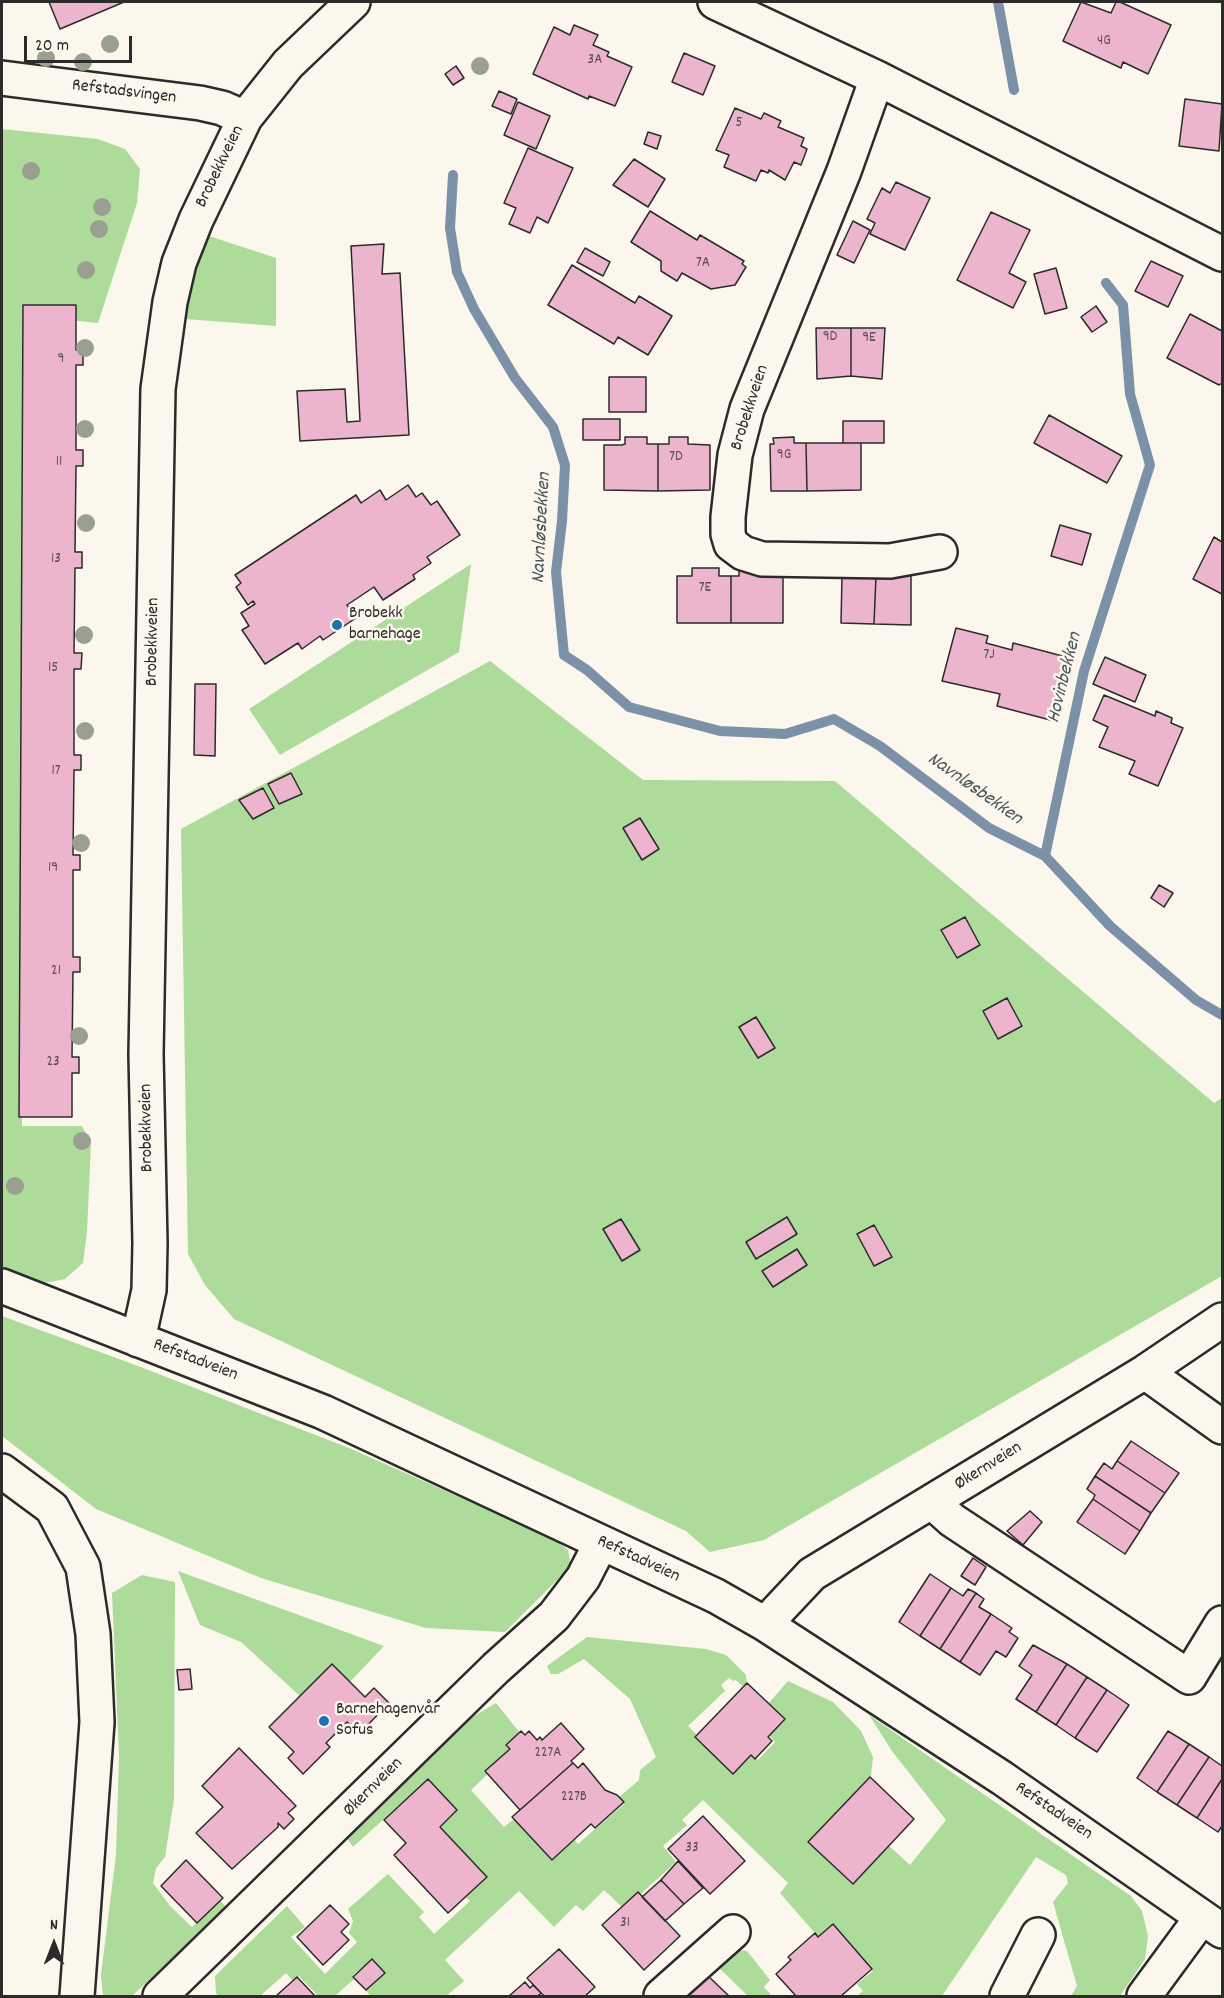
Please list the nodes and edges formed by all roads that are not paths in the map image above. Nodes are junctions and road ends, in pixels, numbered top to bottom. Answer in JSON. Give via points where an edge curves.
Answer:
{"nodes":[{"id":1,"x":353,"y":2,"type":"edge"},
{"id":2,"x":716,"y":2,"type":"edge"},
{"id":3,"x":2,"y":78,"type":"edge"},
{"id":4,"x":877,"y":78,"type":"junction"},
{"id":5,"x":245,"y":118,"type":"junction"},
{"id":6,"x":1222,"y":254,"type":"edge"},
{"id":7,"x":940,"y":552,"type":"dead end"},
{"id":8,"x":2,"y":1286,"type":"edge"},
{"id":9,"x":1222,"y":1320,"type":"edge"},
{"id":10,"x":138,"y":1340,"type":"junction"},
{"id":11,"x":1145,"y":1372,"type":"junction"},
{"id":12,"x":1222,"y":1427,"type":"edge"},
{"id":13,"x":2,"y":1471,"type":"edge"},
{"id":14,"x":932,"y":1502,"type":"junction"},
{"id":15,"x":601,"y":1543,"type":"junction"},
{"id":16,"x":1222,"y":1623,"type":"edge"},
{"id":17,"x":765,"y":1624,"type":"junction"},
{"id":18,"x":1212,"y":1924,"type":"edge"},
{"id":19,"x":733,"y":1932,"type":"dead end"},
{"id":20,"x":1038,"y":1935,"type":"dead end"},
{"id":21,"x":178,"y":1991,"type":"edge"},
{"id":22,"x":77,"y":1996,"type":"edge"},
{"id":23,"x":661,"y":1996,"type":"edge"},
{"id":24,"x":1007,"y":1996,"type":"edge"},
{"id":25,"x":1144,"y":1996,"type":"edge"}],
"edges":[{"from":1,"to":5,"type":"street","name":"Brobekkveien","via":[[288,64]]},
{"from":2,"to":4,"type":"street"},
{"from":3,"to":5,"type":"street","name":"Refstadsvingen","via":[[200,103]]},
{"from":4,"to":6,"type":"street"},
{"from":4,"to":7,"type":"street","name":"Brobekkveien","via":[[844,171],[747,409],[735,455],[728,534],[731,544],[762,560],[890,561]]},
{"from":5,"to":10,"type":"street","name":"Brobekkveien","via":[[179,263],[160,362],[146,1054],[149,1290]]},
{"from":8,"to":10,"type":"street","name":"Refstadveien"},
{"from":9,"to":11,"type":"street","name":"Økernveien"},
{"from":10,"to":15,"type":"street","name":"Refstadveien","via":[[323,1412]]},
{"from":11,"to":12,"type":"street"},
{"from":11,"to":14,"type":"street","name":"Økernveien"},
{"from":13,"to":22,"type":"street","via":[[52,1508],[83,1568],[93,1634],[97,1722]]},
{"from":14,"to":16,"type":"street","via":[[952,1520],[1189,1677]]},
{"from":14,"to":17,"type":"street","name":"Økernveien","via":[[812,1574]]},
{"from":15,"to":17,"type":"street","name":"Refstadveien","via":[[716,1596]]},
{"from":15,"to":21,"type":"street","name":"Økernveien","via":[[583,1578],[554,1616],[496,1668]]},
{"from":17,"to":18,"type":"street","name":"Refstadveien","via":[[1002,1778]]},
{"from":18,"to":25,"type":"street"},
{"from":19,"to":23,"type":"street"},
{"from":20,"to":24,"type":"street"}]}
